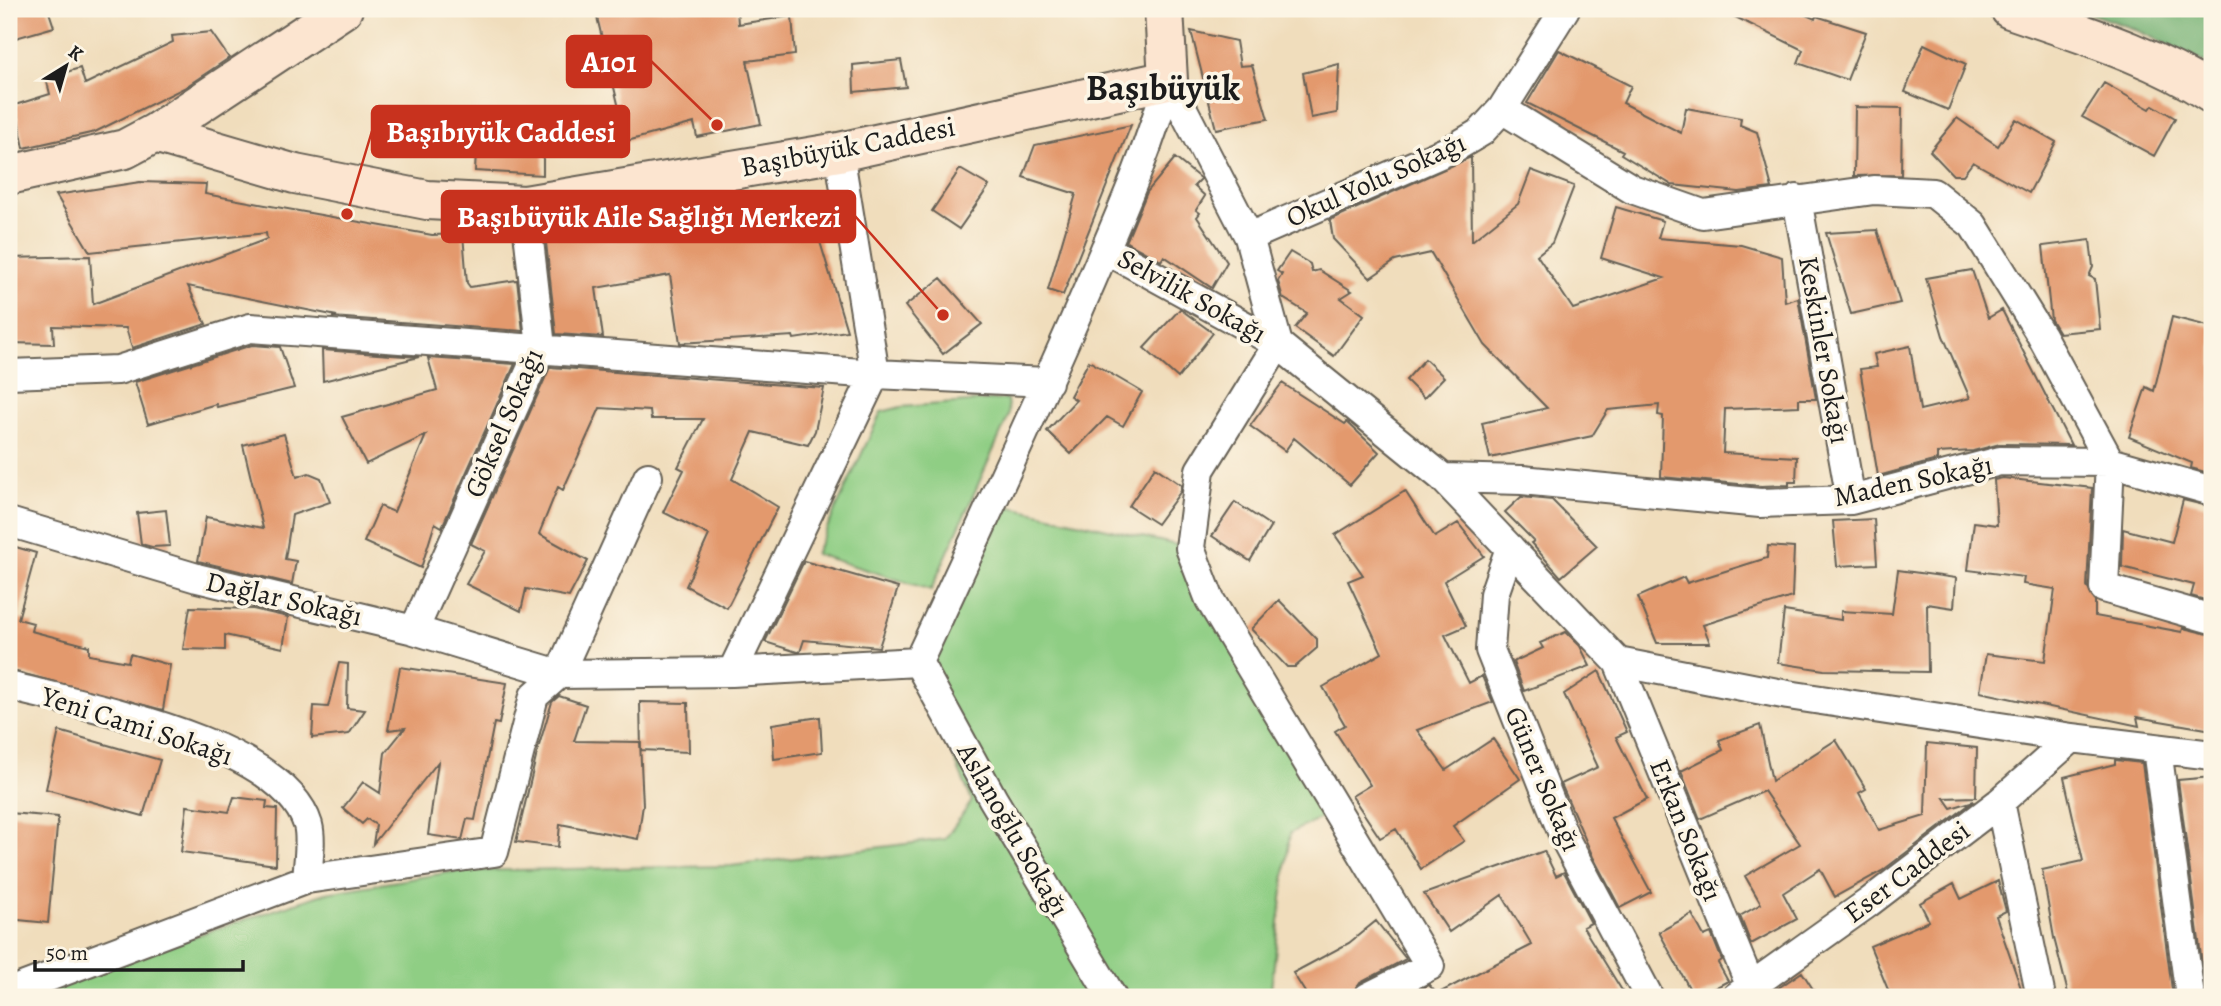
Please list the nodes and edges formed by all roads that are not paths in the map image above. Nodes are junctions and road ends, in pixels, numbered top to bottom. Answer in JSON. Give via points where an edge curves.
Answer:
{"nodes":[{"id":1,"x":343,"y":9,"type":"edge"},
{"id":2,"x":1164,"y":9,"type":"edge"},
{"id":3,"x":1565,"y":9,"type":"edge"},
{"id":4,"x":2010,"y":9,"type":"edge"},
{"id":5,"x":1168,"y":79,"type":"junction"},
{"id":6,"x":2212,"y":94,"type":"edge"},
{"id":7,"x":1502,"y":109,"type":"junction"},
{"id":8,"x":155,"y":133,"type":"junction"},
{"id":9,"x":839,"y":152,"type":"junction"},
{"id":10,"x":9,"y":174,"type":"edge"},
{"id":11,"x":1797,"y":199,"type":"junction"},
{"id":12,"x":525,"y":205,"type":"junction"},
{"id":13,"x":1249,"y":237,"type":"junction"},
{"id":14,"x":1105,"y":249,"type":"junction"},
{"id":15,"x":1278,"y":344,"type":"junction"},
{"id":16,"x":541,"y":347,"type":"junction"},
{"id":17,"x":9,"y":374,"type":"edge"},
{"id":18,"x":875,"y":374,"type":"junction"},
{"id":19,"x":1048,"y":382,"type":"junction"},
{"id":20,"x":2110,"y":463,"type":"junction"},
{"id":21,"x":648,"y":477,"type":"dead end"},
{"id":22,"x":1443,"y":478,"type":"junction"},
{"id":23,"x":2212,"y":491,"type":"edge"},
{"id":24,"x":1851,"y":500,"type":"junction"},
{"id":25,"x":9,"y":522,"type":"edge"},
{"id":26,"x":1510,"y":548,"type":"junction"},
{"id":27,"x":2212,"y":619,"type":"edge"},
{"id":28,"x":414,"y":630,"type":"junction"},
{"id":29,"x":918,"y":662,"type":"junction"},
{"id":30,"x":1618,"y":662,"type":"junction"},
{"id":31,"x":732,"y":672,"type":"junction"},
{"id":32,"x":559,"y":674,"type":"junction"},
{"id":33,"x":9,"y":685,"type":"edge"},
{"id":34,"x":2072,"y":738,"type":"junction"},
{"id":35,"x":2157,"y":748,"type":"junction"},
{"id":36,"x":2212,"y":755,"type":"edge"},
{"id":37,"x":2000,"y":802,"type":"junction"},
{"id":38,"x":307,"y":878,"type":"junction"},
{"id":39,"x":9,"y":992,"type":"edge"},
{"id":40,"x":1746,"y":993,"type":"edge"},
{"id":41,"x":1112,"y":997,"type":"edge"},
{"id":42,"x":1368,"y":997,"type":"edge"},
{"id":43,"x":1649,"y":997,"type":"edge"},
{"id":44,"x":2041,"y":997,"type":"edge"},
{"id":45,"x":2190,"y":997,"type":"edge"}],
"edges":[{"from":1,"to":8,"type":"main road"},
{"from":2,"to":5,"type":"main road"},
{"from":3,"to":7,"type":"street","name":"Okul Yolu Sokağı"},
{"from":4,"to":6,"type":"main road","via":[[2118,47],[2190,79]]},
{"from":5,"to":9,"type":"main road","name":"Başıbüyük Caddesi"},
{"from":5,"to":13,"type":"street"},
{"from":5,"to":14,"type":"street"},
{"from":7,"to":11,"type":"street","via":[[1632,189],[1703,214]]},
{"from":7,"to":13,"type":"street","name":"Okul Yolu Sokağı","via":[[1481,132],[1454,148]]},
{"from":8,"to":10,"type":"main road","via":[[125,149]]},
{"from":8,"to":12,"type":"main road","name":"Başıbüyük Caddesi","via":[[295,174],[427,200]]},
{"from":9,"to":12,"type":"main road","name":"Başıbüyük Caddesi"},
{"from":9,"to":18,"type":"street"},
{"from":11,"to":20,"type":"street","via":[[1874,190],[1933,193],[1973,225],[2041,335]]},
{"from":11,"to":24,"type":"street","name":"Keskinler Sokağı"},
{"from":12,"to":16,"type":"street","name":"Göksel Sokağı"},
{"from":13,"to":15,"type":"street"},
{"from":14,"to":15,"type":"street","name":"Selvilik Sokağı"},
{"from":14,"to":19,"type":"street"},
{"from":15,"to":22,"type":"street","name":"Selvilik Sokağı"},
{"from":15,"to":42,"type":"street","via":[[1200,470],[1190,548],[1210,600],[1430,966]]},
{"from":16,"to":17,"type":"street","via":[[250,328],[118,370]]},
{"from":16,"to":18,"type":"street"},
{"from":16,"to":28,"type":"street","name":"Göksel Sokağı"},
{"from":18,"to":19,"type":"street"},
{"from":18,"to":31,"type":"street"},
{"from":19,"to":29,"type":"street"},
{"from":20,"to":23,"type":"street","name":"Maden Sokağı"},
{"from":20,"to":24,"type":"street","name":"Maden Sokağı","via":[[2000,461]]},
{"from":20,"to":27,"type":"street","via":[[2104,588]]},
{"from":21,"to":32,"type":"street"},
{"from":22,"to":24,"type":"street","name":"Maden Sokağı","via":[[1522,480],[1760,503]]},
{"from":22,"to":26,"type":"street","name":"Selvilik Sokağı"},
{"from":25,"to":28,"type":"street","name":"Dağlar Sokağı","via":[[197,578]]},
{"from":26,"to":30,"type":"street","name":"Selvilik Sokağı"},
{"from":26,"to":43,"type":"street","name":"Güner Sokağı","via":[[1494,594],[1490,650],[1565,839]]},
{"from":28,"to":32,"type":"street","name":"Dağlar Sokağı"},
{"from":29,"to":31,"type":"street","name":"Dağlar Sokağı"},
{"from":29,"to":41,"type":"street","name":"Aslanoğlu Sokağı","via":[[993,799]]},
{"from":30,"to":34,"type":"street","via":[[1788,695]]},
{"from":30,"to":40,"type":"street","name":"Erkan Sokağı"},
{"from":31,"to":32,"type":"street","name":"Dağlar Sokağı"},
{"from":32,"to":38,"type":"street","via":[[534,696],[494,852]]},
{"from":33,"to":38,"type":"street","name":"Yeni Cami Sokağı","via":[[138,720],[229,751],[266,772],[292,796],[309,827]]},
{"from":34,"to":35,"type":"street"},
{"from":34,"to":37,"type":"street","name":"Eser Caddesi"},
{"from":35,"to":36,"type":"street"},
{"from":35,"to":45,"type":"street"},
{"from":37,"to":40,"type":"street","name":"Eser Caddesi"},
{"from":37,"to":44,"type":"street"},
{"from":38,"to":39,"type":"street"}]}
